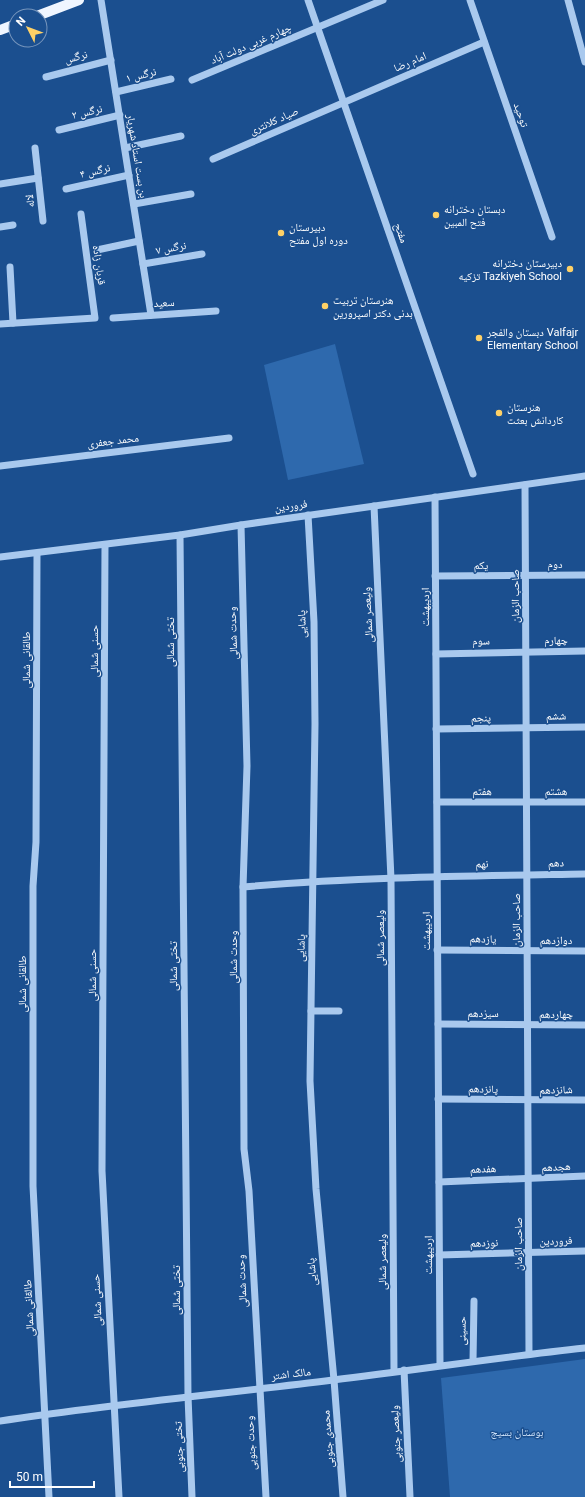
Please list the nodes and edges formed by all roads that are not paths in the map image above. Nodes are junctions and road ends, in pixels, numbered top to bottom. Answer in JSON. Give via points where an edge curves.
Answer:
{"nodes":[{"id":1,"x":80,"y":0,"type":"edge"},
{"id":2,"x":101,"y":0,"type":"edge"},
{"id":3,"x":308,"y":0,"type":"edge"},
{"id":4,"x":383,"y":0,"type":"edge"},
{"id":5,"x":470,"y":0,"type":"edge"},
{"id":6,"x":568,"y":0,"type":"edge"},
{"id":7,"x":48,"y":12,"type":"edge"},
{"id":8,"x":318,"y":28,"type":"junction"},
{"id":9,"x":484,"y":42,"type":"junction"},
{"id":10,"x":111,"y":60,"type":"junction"},
{"id":11,"x":585,"y":62,"type":"edge"},
{"id":12,"x":46,"y":77,"type":"dead end"},
{"id":13,"x":171,"y":79,"type":"dead end"},
{"id":14,"x":192,"y":80,"type":"dead end"},
{"id":15,"x":116,"y":92,"type":"junction"},
{"id":16,"x":344,"y":102,"type":"junction"},
{"id":17,"x":120,"y":115,"type":"junction"},
{"id":18,"x":59,"y":130,"type":"dead end"},
{"id":19,"x":181,"y":136,"type":"dead end"},
{"id":20,"x":35,"y":148,"type":"dead end"},
{"id":21,"x":125,"y":148,"type":"junction"},
{"id":22,"x":213,"y":160,"type":"dead end"},
{"id":23,"x":129,"y":174,"type":"junction"},
{"id":24,"x":38,"y":178,"type":"junction"},
{"id":25,"x":0,"y":184,"type":"edge"},
{"id":26,"x":66,"y":189,"type":"dead end"},
{"id":27,"x":191,"y":194,"type":"dead end"},
{"id":28,"x":134,"y":204,"type":"junction"},
{"id":29,"x":80,"y":214,"type":"dead end"},
{"id":30,"x":43,"y":222,"type":"dead end"},
{"id":31,"x":13,"y":225,"type":"dead end"},
{"id":32,"x":0,"y":227,"type":"edge"},
{"id":33,"x":552,"y":237,"type":"dead end"},
{"id":34,"x":139,"y":241,"type":"junction"},
{"id":35,"x":97,"y":250,"type":"dead end"},
{"id":36,"x":202,"y":254,"type":"dead end"},
{"id":37,"x":143,"y":264,"type":"junction"},
{"id":38,"x":10,"y":267,"type":"dead end"},
{"id":39,"x":216,"y":312,"type":"dead end"},
{"id":40,"x":151,"y":315,"type":"junction"},
{"id":41,"x":113,"y":318,"type":"dead end"},
{"id":42,"x":13,"y":323,"type":"junction"},
{"id":43,"x":0,"y":324,"type":"edge"},
{"id":44,"x":229,"y":438,"type":"dead end"},
{"id":45,"x":0,"y":466,"type":"edge"},
{"id":46,"x":473,"y":474,"type":"dead end"},
{"id":47,"x":585,"y":476,"type":"edge"},
{"id":48,"x":525,"y":485,"type":"junction"},
{"id":49,"x":435,"y":497,"type":"junction"},
{"id":50,"x":374,"y":506,"type":"junction"},
{"id":51,"x":308,"y":515,"type":"junction"},
{"id":52,"x":241,"y":525,"type":"junction"},
{"id":53,"x":180,"y":535,"type":"junction"},
{"id":54,"x":105,"y":545,"type":"junction"},
{"id":55,"x":37,"y":554,"type":"junction"},
{"id":56,"x":0,"y":557,"type":"edge"},
{"id":57,"x":585,"y":575,"type":"edge"},
{"id":58,"x":435,"y":576,"type":"junction"},
{"id":59,"x":526,"y":576,"type":"junction"},
{"id":60,"x":526,"y":651,"type":"junction"},
{"id":61,"x":585,"y":651,"type":"edge"},
{"id":62,"x":436,"y":654,"type":"junction"},
{"id":63,"x":585,"y":727,"type":"edge"},
{"id":64,"x":526,"y":728,"type":"junction"},
{"id":65,"x":436,"y":729,"type":"junction"},
{"id":66,"x":437,"y":802,"type":"junction"},
{"id":67,"x":527,"y":802,"type":"junction"},
{"id":68,"x":585,"y":802,"type":"edge"},
{"id":69,"x":585,"y":874,"type":"edge"},
{"id":70,"x":527,"y":875,"type":"junction"},
{"id":71,"x":437,"y":876,"type":"junction"},
{"id":72,"x":391,"y":879,"type":"junction"},
{"id":73,"x":313,"y":881,"type":"junction"},
{"id":74,"x":243,"y":887,"type":"junction"},
{"id":75,"x":437,"y":950,"type":"junction"},
{"id":76,"x":527,"y":951,"type":"junction"},
{"id":77,"x":585,"y":951,"type":"edge"},
{"id":78,"x":311,"y":1011,"type":"junction"},
{"id":79,"x":339,"y":1011,"type":"dead end"},
{"id":80,"x":438,"y":1024,"type":"junction"},
{"id":81,"x":528,"y":1025,"type":"junction"},
{"id":82,"x":585,"y":1025,"type":"edge"},
{"id":83,"x":438,"y":1099,"type":"junction"},
{"id":84,"x":585,"y":1100,"type":"edge"},
{"id":85,"x":528,"y":1101,"type":"junction"},
{"id":86,"x":585,"y":1176,"type":"edge"},
{"id":87,"x":528,"y":1179,"type":"junction"},
{"id":88,"x":439,"y":1182,"type":"junction"},
{"id":89,"x":585,"y":1251,"type":"edge"},
{"id":90,"x":529,"y":1253,"type":"junction"},
{"id":91,"x":439,"y":1255,"type":"junction"},
{"id":92,"x":474,"y":1301,"type":"dead end"},
{"id":93,"x":585,"y":1348,"type":"edge"},
{"id":94,"x":529,"y":1354,"type":"junction"},
{"id":95,"x":473,"y":1361,"type":"junction"},
{"id":96,"x":440,"y":1365,"type":"junction"},
{"id":97,"x":404,"y":1370,"type":"junction"},
{"id":98,"x":394,"y":1371,"type":"junction"},
{"id":99,"x":334,"y":1380,"type":"junction"},
{"id":100,"x":259,"y":1389,"type":"junction"},
{"id":101,"x":188,"y":1396,"type":"junction"},
{"id":102,"x":114,"y":1405,"type":"junction"},
{"id":103,"x":46,"y":1414,"type":"junction"},
{"id":104,"x":0,"y":1422,"type":"edge"},
{"id":105,"x":49,"y":1497,"type":"edge"},
{"id":106,"x":119,"y":1497,"type":"edge"},
{"id":107,"x":192,"y":1497,"type":"edge"},
{"id":108,"x":266,"y":1497,"type":"edge"},
{"id":109,"x":343,"y":1497,"type":"edge"},
{"id":110,"x":410,"y":1497,"type":"edge"}],
"edges":[{"from":1,"to":7,"type":"main road"},
{"from":2,"to":10,"type":"street","name":"بن بست استاد شهریار"},
{"from":3,"to":8,"type":"street","name":"مفتح"},
{"from":4,"to":8,"type":"street","name":"چهارم غربی دولت آباد"},
{"from":5,"to":9,"type":"street","name":"توحید"},
{"from":6,"to":11,"type":"street"},
{"from":8,"to":14,"type":"street","name":"چهارم غربی دولت آباد"},
{"from":8,"to":16,"type":"street","name":"مفتح"},
{"from":9,"to":16,"type":"street","name":"امام رضا"},
{"from":9,"to":33,"type":"street","name":"توحید"},
{"from":10,"to":12,"type":"street","name":"نرگس"},
{"from":10,"to":15,"type":"street","name":"بن بست استاد شهریار"},
{"from":13,"to":15,"type":"street","name":"نرگس ۱"},
{"from":15,"to":17,"type":"street","name":"بن بست استاد شهریار"},
{"from":16,"to":22,"type":"street","name":"صیاد کلانتری"},
{"from":16,"to":46,"type":"street","name":"مفتح"},
{"from":17,"to":18,"type":"street","name":"نرگس ۲"},
{"from":17,"to":21,"type":"street","name":"بن بست استاد شهریار"},
{"from":19,"to":21,"type":"street"},
{"from":20,"to":24,"type":"street","name":"لاله"},
{"from":21,"to":23,"type":"street","name":"بن بست استاد شهریار"},
{"from":23,"to":26,"type":"street","name":"نرگس ۴"},
{"from":23,"to":28,"type":"street","name":"بن بست استاد شهریار"},
{"from":24,"to":25,"type":"street","name":"لاله"},
{"from":24,"to":30,"type":"street","name":"لاله"},
{"from":27,"to":28,"type":"street"},
{"from":28,"to":34,"type":"street","name":"بن بست استاد شهریار"},
{"from":29,"to":42,"type":"street","name":"قربان زاده","via":[[95,318]]},
{"from":31,"to":32,"type":"street"},
{"from":34,"to":35,"type":"street"},
{"from":34,"to":37,"type":"street","name":"بن بست استاد شهریار"},
{"from":36,"to":37,"type":"street","name":"نرگس ۷"},
{"from":37,"to":40,"type":"street","name":"بن بست استاد شهریار"},
{"from":38,"to":42,"type":"street"},
{"from":39,"to":40,"type":"street","name":"سعید"},
{"from":40,"to":41,"type":"street","name":"سعید"},
{"from":42,"to":43,"type":"street"},
{"from":44,"to":45,"type":"street","name":"محمد جعفری"},
{"from":47,"to":48,"type":"street","name":"فروردین"},
{"from":48,"to":49,"type":"street","name":"فروردین"},
{"from":48,"to":59,"type":"street","name":"صاحب الزمان"},
{"from":49,"to":50,"type":"street","name":"فروردین"},
{"from":49,"to":58,"type":"street","name":"اردیبهشت"},
{"from":50,"to":51,"type":"street","name":"فروردین"},
{"from":50,"to":72,"type":"street","name":"ولیعصر شمالی"},
{"from":51,"to":52,"type":"street","name":"فروردین"},
{"from":51,"to":73,"type":"street","name":"پاشایی","via":[[314,622]]},
{"from":52,"to":53,"type":"street","name":"فروردین"},
{"from":52,"to":74,"type":"street","name":"وحدت شمالی","via":[[247,766]]},
{"from":53,"to":54,"type":"street","name":"فروردین"},
{"from":53,"to":101,"type":"street","name":"تختی شمالی"},
{"from":54,"to":55,"type":"street","name":"فروردین"},
{"from":54,"to":102,"type":"street","name":"حسنی شمالی","via":[[102,1172]]},
{"from":55,"to":56,"type":"street","name":"فروردین"},
{"from":55,"to":103,"type":"street","name":"طالقانی شمالی","via":[[33,1186]]},
{"from":57,"to":59,"type":"street","name":"دوم"},
{"from":58,"to":59,"type":"street","name":"یکم"},
{"from":58,"to":62,"type":"street","name":"اردیبهشت"},
{"from":59,"to":60,"type":"street","name":"صاحب الزمان"},
{"from":60,"to":61,"type":"street","name":"چهارم"},
{"from":60,"to":62,"type":"street","name":"سوم"},
{"from":60,"to":64,"type":"street","name":"صاحب الزمان"},
{"from":62,"to":65,"type":"street","name":"اردیبهشت"},
{"from":63,"to":64,"type":"street","name":"ششم"},
{"from":64,"to":65,"type":"street","name":"پنجم"},
{"from":64,"to":67,"type":"street","name":"صاحب الزمان"},
{"from":65,"to":66,"type":"street","name":"اردیبهشت"},
{"from":66,"to":67,"type":"street","name":"هفتم"},
{"from":66,"to":71,"type":"street","name":"اردیبهشت"},
{"from":67,"to":68,"type":"street","name":"هشتم"},
{"from":67,"to":70,"type":"street","name":"صاحب الزمان"},
{"from":69,"to":70,"type":"street","name":"دهم"},
{"from":70,"to":71,"type":"street","name":"نهم"},
{"from":70,"to":76,"type":"street","name":"صاحب الزمان"},
{"from":71,"to":72,"type":"street","name":"نهم"},
{"from":71,"to":75,"type":"street","name":"اردیبهشت"},
{"from":72,"to":73,"type":"street","name":"نهم"},
{"from":72,"to":98,"type":"street","name":"ولیعصر شمالی"},
{"from":73,"to":74,"type":"street","name":"نهم"},
{"from":73,"to":78,"type":"street","name":"پاشایی"},
{"from":74,"to":100,"type":"street","name":"وحدت شمالی","via":[[244,1149],[249,1191]]},
{"from":75,"to":76,"type":"street","name":"یازدهم"},
{"from":75,"to":80,"type":"street","name":"اردیبهشت"},
{"from":76,"to":77,"type":"street","name":"دوازدهم"},
{"from":76,"to":81,"type":"street","name":"صاحب الزمان"},
{"from":78,"to":79,"type":"street"},
{"from":78,"to":99,"type":"street","name":"پاشایی","via":[[310,1081],[316,1189]]},
{"from":80,"to":81,"type":"street","name":"سیزدهم"},
{"from":80,"to":83,"type":"street","name":"اردیبهشت"},
{"from":81,"to":82,"type":"street","name":"چهاردهم"},
{"from":81,"to":85,"type":"street","name":"صاحب الزمان"},
{"from":83,"to":85,"type":"street","name":"پانزدهم"},
{"from":83,"to":88,"type":"street","name":"اردیبهشت"},
{"from":84,"to":85,"type":"street","name":"شانزدهم"},
{"from":85,"to":87,"type":"street","name":"صاحب الزمان"},
{"from":86,"to":87,"type":"street","name":"هجدهم"},
{"from":87,"to":88,"type":"street","name":"هفدهم"},
{"from":87,"to":90,"type":"street","name":"صاحب الزمان"},
{"from":88,"to":91,"type":"street","name":"اردیبهشت"},
{"from":89,"to":90,"type":"street","name":"فروردین"},
{"from":90,"to":91,"type":"street","name":"نوزدهم"},
{"from":90,"to":94,"type":"street","name":"صاحب الزمان"},
{"from":91,"to":96,"type":"street","name":"اردیبهشت"},
{"from":92,"to":95,"type":"street","name":"حسینی"},
{"from":93,"to":94,"type":"street","name":"مالک اشتر"},
{"from":94,"to":95,"type":"street","name":"مالک اشتر"},
{"from":95,"to":96,"type":"street","name":"مالک اشتر"},
{"from":96,"to":97,"type":"street","name":"مالک اشتر"},
{"from":97,"to":98,"type":"street","name":"مالک اشتر"},
{"from":97,"to":110,"type":"street","name":"ولیعصر جنوبی"},
{"from":98,"to":99,"type":"street","name":"مالک اشتر"},
{"from":99,"to":100,"type":"street","name":"مالک اشتر"},
{"from":99,"to":109,"type":"street","name":"محمدی جنوبی"},
{"from":100,"to":101,"type":"street","name":"مالک اشتر"},
{"from":100,"to":108,"type":"street","name":"وحدت جنوبی"},
{"from":101,"to":102,"type":"street","name":"مالک اشتر"},
{"from":101,"to":107,"type":"street","name":"تختی جنوبی"},
{"from":102,"to":103,"type":"street","name":"مالک اشتر"},
{"from":102,"to":106,"type":"street","name":"حسنی شمالی"},
{"from":103,"to":104,"type":"street","name":"مالک اشتر"},
{"from":103,"to":105,"type":"street","name":"طالقانی شمالی"}]}
